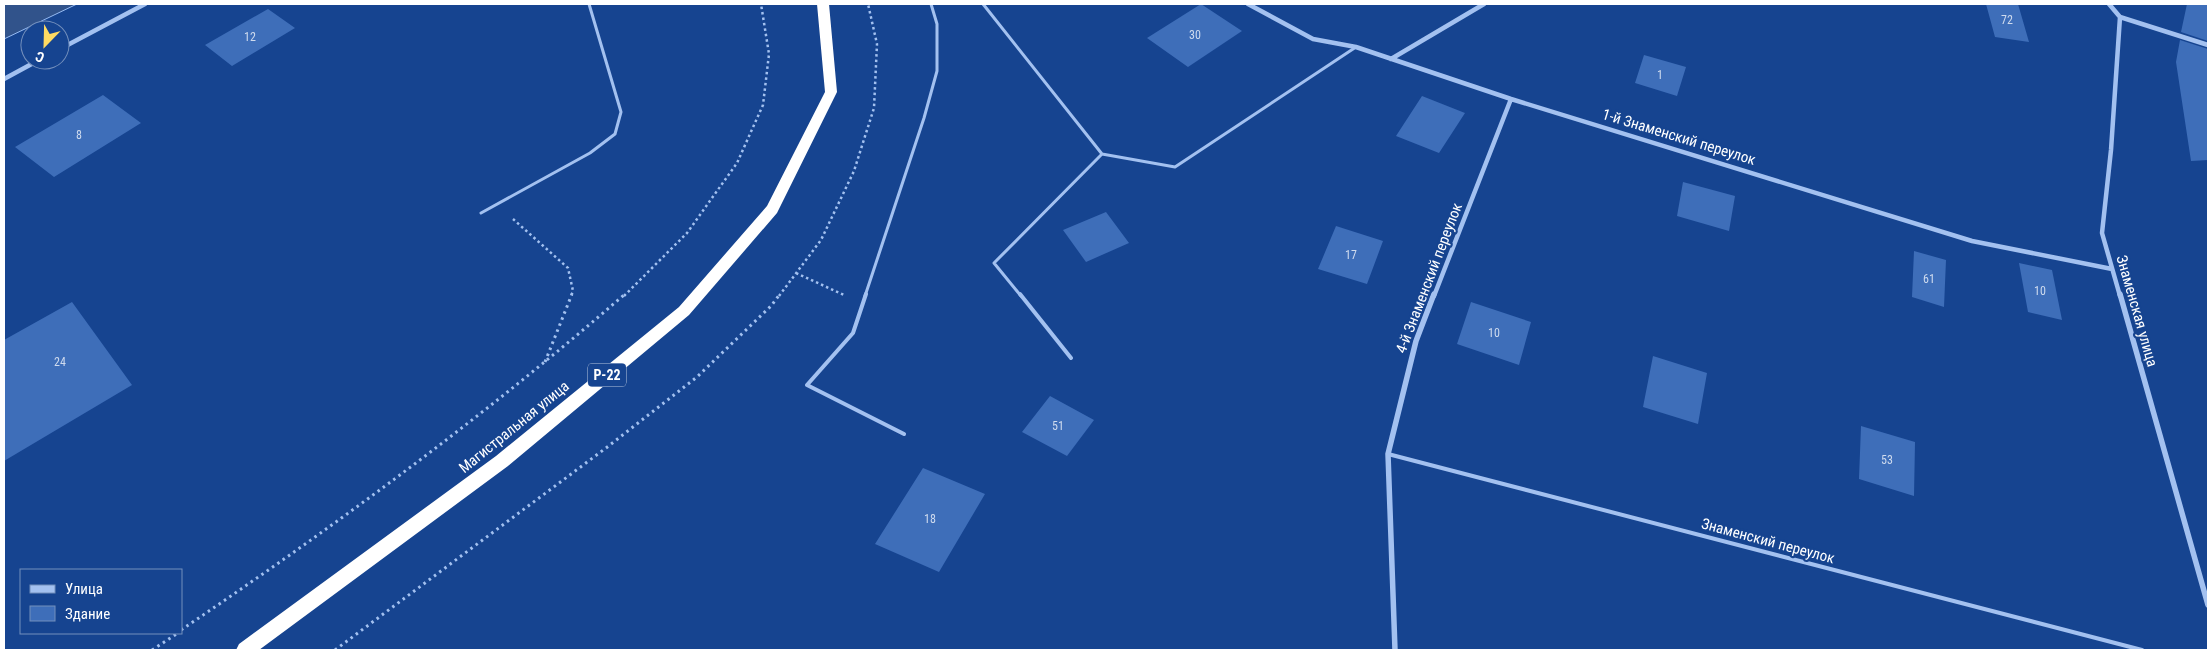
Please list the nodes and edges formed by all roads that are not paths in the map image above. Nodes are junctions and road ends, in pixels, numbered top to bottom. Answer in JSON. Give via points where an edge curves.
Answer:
{"nodes":[{"id":1,"x":145,"y":4,"type":"edge"},
{"id":2,"x":589,"y":4,"type":"edge"},
{"id":3,"x":823,"y":4,"type":"edge"},
{"id":4,"x":932,"y":4,"type":"edge"},
{"id":5,"x":983,"y":4,"type":"edge"},
{"id":6,"x":1248,"y":4,"type":"edge"},
{"id":7,"x":1484,"y":4,"type":"edge"},
{"id":8,"x":2109,"y":4,"type":"edge"},
{"id":9,"x":2120,"y":17,"type":"junction"},
{"id":10,"x":70,"y":44,"type":"edge"},
{"id":11,"x":2208,"y":45,"type":"edge"},
{"id":12,"x":1356,"y":47,"type":"junction"},
{"id":13,"x":1391,"y":59,"type":"junction"},
{"id":14,"x":21,"y":70,"type":"edge"},
{"id":15,"x":4,"y":79,"type":"edge"},
{"id":16,"x":1512,"y":99,"type":"junction"},
{"id":17,"x":1102,"y":154,"type":"junction"},
{"id":18,"x":481,"y":213,"type":"dead end"},
{"id":19,"x":2112,"y":269,"type":"junction"},
{"id":20,"x":1071,"y":358,"type":"dead end"},
{"id":21,"x":904,"y":434,"type":"dead end"},
{"id":22,"x":1388,"y":454,"type":"junction"},
{"id":23,"x":2208,"y":605,"type":"edge"},
{"id":24,"x":245,"y":650,"type":"edge"},
{"id":25,"x":1394,"y":650,"type":"edge"},
{"id":26,"x":2142,"y":650,"type":"edge"}],
"edges":[{"from":1,"to":10,"type":"street"},
{"from":2,"to":18,"type":"lane","via":[[621,112],[615,134],[590,153]]},
{"from":3,"to":24,"type":"highway","name":"Магистральная улица","number":"Р-22","via":[[831,92],[772,209],[684,311],[502,461]]},
{"from":4,"to":21,"type":"lane","via":[[937,24],[937,71],[924,118],[853,333],[807,385]]},
{"from":5,"to":17,"type":"lane"},
{"from":6,"to":12,"type":"street","name":"1-й Знаменский переулок","via":[[1313,38]]},
{"from":7,"to":13,"type":"street"},
{"from":8,"to":9,"type":"street"},
{"from":9,"to":11,"type":"street"},
{"from":9,"to":19,"type":"street","name":"Знаменская улица","via":[[2102,233]]},
{"from":12,"to":13,"type":"street","name":"1-й Знаменский переулок"},
{"from":12,"to":17,"type":"lane","via":[[1175,167]]},
{"from":13,"to":16,"type":"street","name":"1-й Знаменский переулок"},
{"from":14,"to":15,"type":"street"},
{"from":16,"to":19,"type":"street","name":"1-й Знаменский переулок","via":[[1972,241]]},
{"from":16,"to":22,"type":"street","name":"4-й Знаменский переулок","via":[[1416,341]]},
{"from":17,"to":20,"type":"lane","via":[[994,263]]},
{"from":19,"to":23,"type":"street","name":"Знаменская улица"},
{"from":22,"to":25,"type":"street","name":"4-й Знаменский переулок"},
{"from":22,"to":26,"type":"lane","name":"Знаменский переулок"}]}
